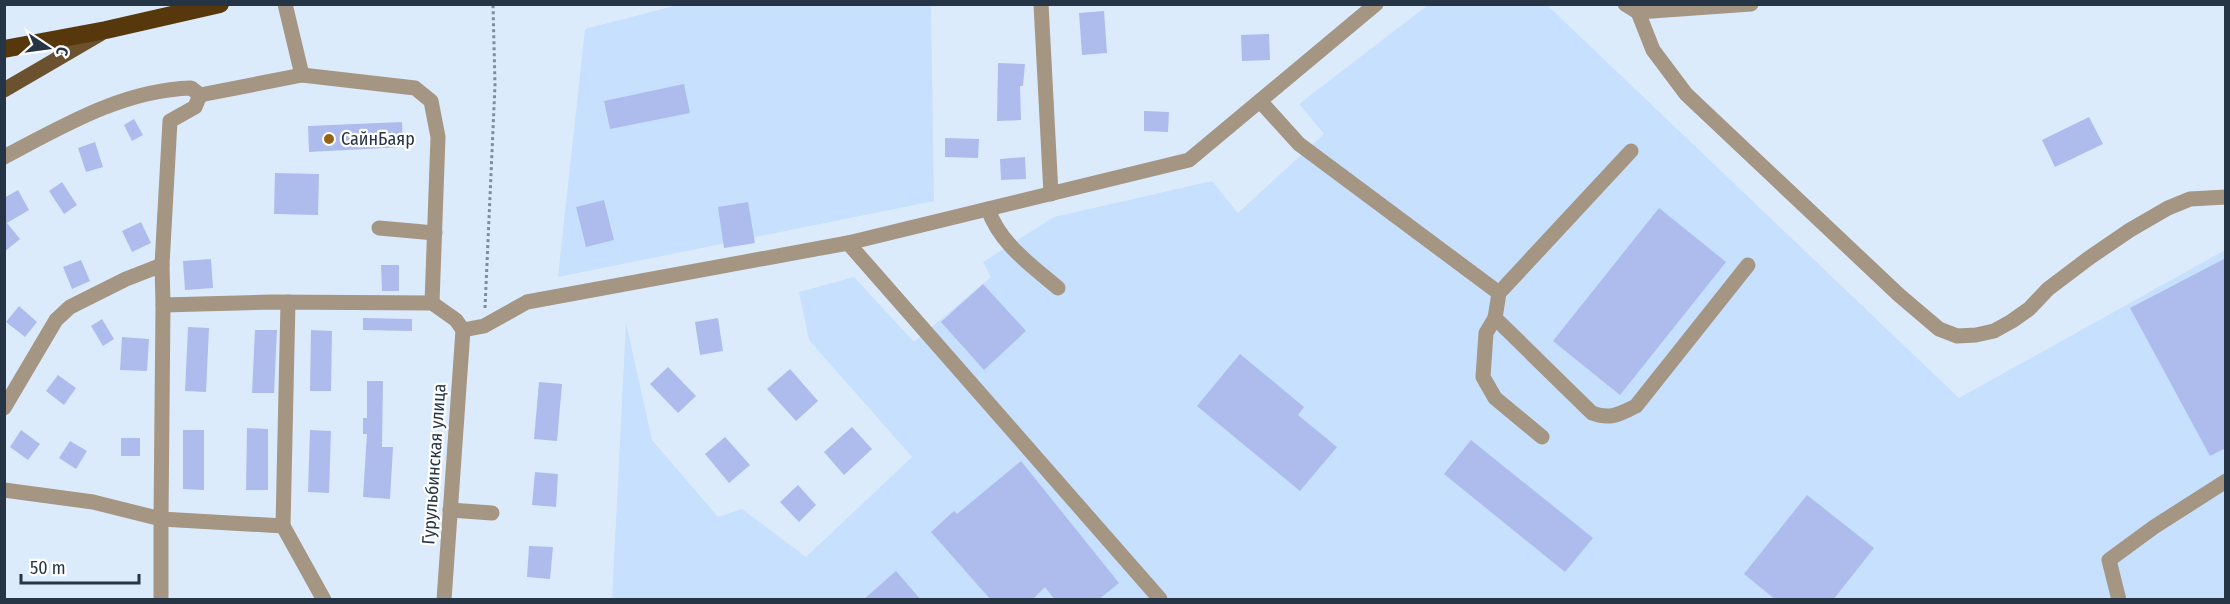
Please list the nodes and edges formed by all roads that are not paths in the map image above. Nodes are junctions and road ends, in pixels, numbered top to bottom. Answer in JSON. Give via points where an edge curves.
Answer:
{"nodes":[{"id":1,"x":220,"y":4,"type":"edge"},
{"id":2,"x":285,"y":4,"type":"edge"},
{"id":3,"x":1041,"y":4,"type":"edge"},
{"id":4,"x":1376,"y":4,"type":"edge"},
{"id":5,"x":1751,"y":4,"type":"edge"},
{"id":6,"x":1631,"y":8,"type":"edge"},
{"id":7,"x":106,"y":30,"type":"junction"},
{"id":8,"x":4,"y":50,"type":"edge"},
{"id":9,"x":302,"y":75,"type":"junction"},
{"id":10,"x":4,"y":90,"type":"edge"},
{"id":11,"x":200,"y":95,"type":"junction"},
{"id":12,"x":1260,"y":101,"type":"junction"},
{"id":13,"x":1631,"y":151,"type":"dead end"},
{"id":14,"x":4,"y":157,"type":"edge"},
{"id":15,"x":1050,"y":194,"type":"junction"},
{"id":16,"x":2226,"y":197,"type":"edge"},
{"id":17,"x":988,"y":209,"type":"junction"},
{"id":18,"x":379,"y":228,"type":"dead end"},
{"id":19,"x":435,"y":233,"type":"junction"},
{"id":20,"x":848,"y":243,"type":"junction"},
{"id":21,"x":162,"y":265,"type":"junction"},
{"id":22,"x":1748,"y":265,"type":"dead end"},
{"id":23,"x":1058,"y":288,"type":"dead end"},
{"id":24,"x":1499,"y":293,"type":"junction"},
{"id":25,"x":288,"y":302,"type":"junction"},
{"id":26,"x":432,"y":303,"type":"junction"},
{"id":27,"x":163,"y":304,"type":"junction"},
{"id":28,"x":1495,"y":318,"type":"junction"},
{"id":29,"x":463,"y":330,"type":"junction"},
{"id":30,"x":4,"y":408,"type":"edge"},
{"id":31,"x":1542,"y":437,"type":"dead end"},
{"id":32,"x":2226,"y":481,"type":"edge"},
{"id":33,"x":4,"y":490,"type":"edge"},
{"id":34,"x":450,"y":510,"type":"junction"},
{"id":35,"x":492,"y":513,"type":"dead end"},
{"id":36,"x":161,"y":519,"type":"junction"},
{"id":37,"x":283,"y":526,"type":"junction"},
{"id":38,"x":1160,"y":599,"type":"edge"},
{"id":39,"x":161,"y":600,"type":"edge"},
{"id":40,"x":324,"y":600,"type":"edge"},
{"id":41,"x":444,"y":600,"type":"edge"},
{"id":42,"x":2119,"y":600,"type":"edge"}],
"edges":[{"from":1,"to":7,"type":"highway"},
{"from":2,"to":9,"type":"street"},
{"from":3,"to":15,"type":"street"},
{"from":4,"to":12,"type":"street"},
{"from":5,"to":6,"type":"street"},
{"from":6,"to":16,"type":"street","via":[[1653,50],[1686,94],[1899,295],[1939,329],[1957,336],[1994,331],[2012,321],[2089,258],[2168,208],[2190,199]]},
{"from":7,"to":8,"type":"highway"},
{"from":7,"to":10,"type":"main road"},
{"from":9,"to":11,"type":"street"},
{"from":9,"to":19,"type":"street","via":[[415,88],[431,101],[438,137]]},
{"from":11,"to":14,"type":"street","via":[[191,88],[127,99]]},
{"from":11,"to":21,"type":"street","via":[[195,107],[170,121]]},
{"from":12,"to":15,"type":"street","via":[[1189,160]]},
{"from":12,"to":24,"type":"street","via":[[1299,144]]},
{"from":13,"to":24,"type":"street"},
{"from":15,"to":17,"type":"street"},
{"from":17,"to":20,"type":"street"},
{"from":17,"to":23,"type":"street","via":[[1003,238]]},
{"from":18,"to":19,"type":"street"},
{"from":19,"to":26,"type":"street"},
{"from":20,"to":29,"type":"street","via":[[527,302],[484,326]]},
{"from":20,"to":38,"type":"street"},
{"from":21,"to":27,"type":"street"},
{"from":21,"to":30,"type":"street","via":[[70,307],[56,320]]},
{"from":22,"to":28,"type":"street","via":[[1636,406],[1612,416],[1592,412]]},
{"from":24,"to":28,"type":"street"},
{"from":25,"to":26,"type":"street"},
{"from":25,"to":27,"type":"street"},
{"from":25,"to":37,"type":"street"},
{"from":26,"to":29,"type":"street"},
{"from":27,"to":36,"type":"street"},
{"from":28,"to":31,"type":"street","via":[[1486,333],[1483,377],[1495,398]]},
{"from":29,"to":34,"type":"street","name":"Гурульбинская улица"},
{"from":32,"to":42,"type":"street","via":[[2109,560]]},
{"from":33,"to":36,"type":"street","via":[[93,502]]},
{"from":34,"to":35,"type":"street"},
{"from":34,"to":41,"type":"street","name":"Гурульбинская улица"},
{"from":36,"to":37,"type":"street"},
{"from":36,"to":39,"type":"street"},
{"from":37,"to":40,"type":"street"}]}
